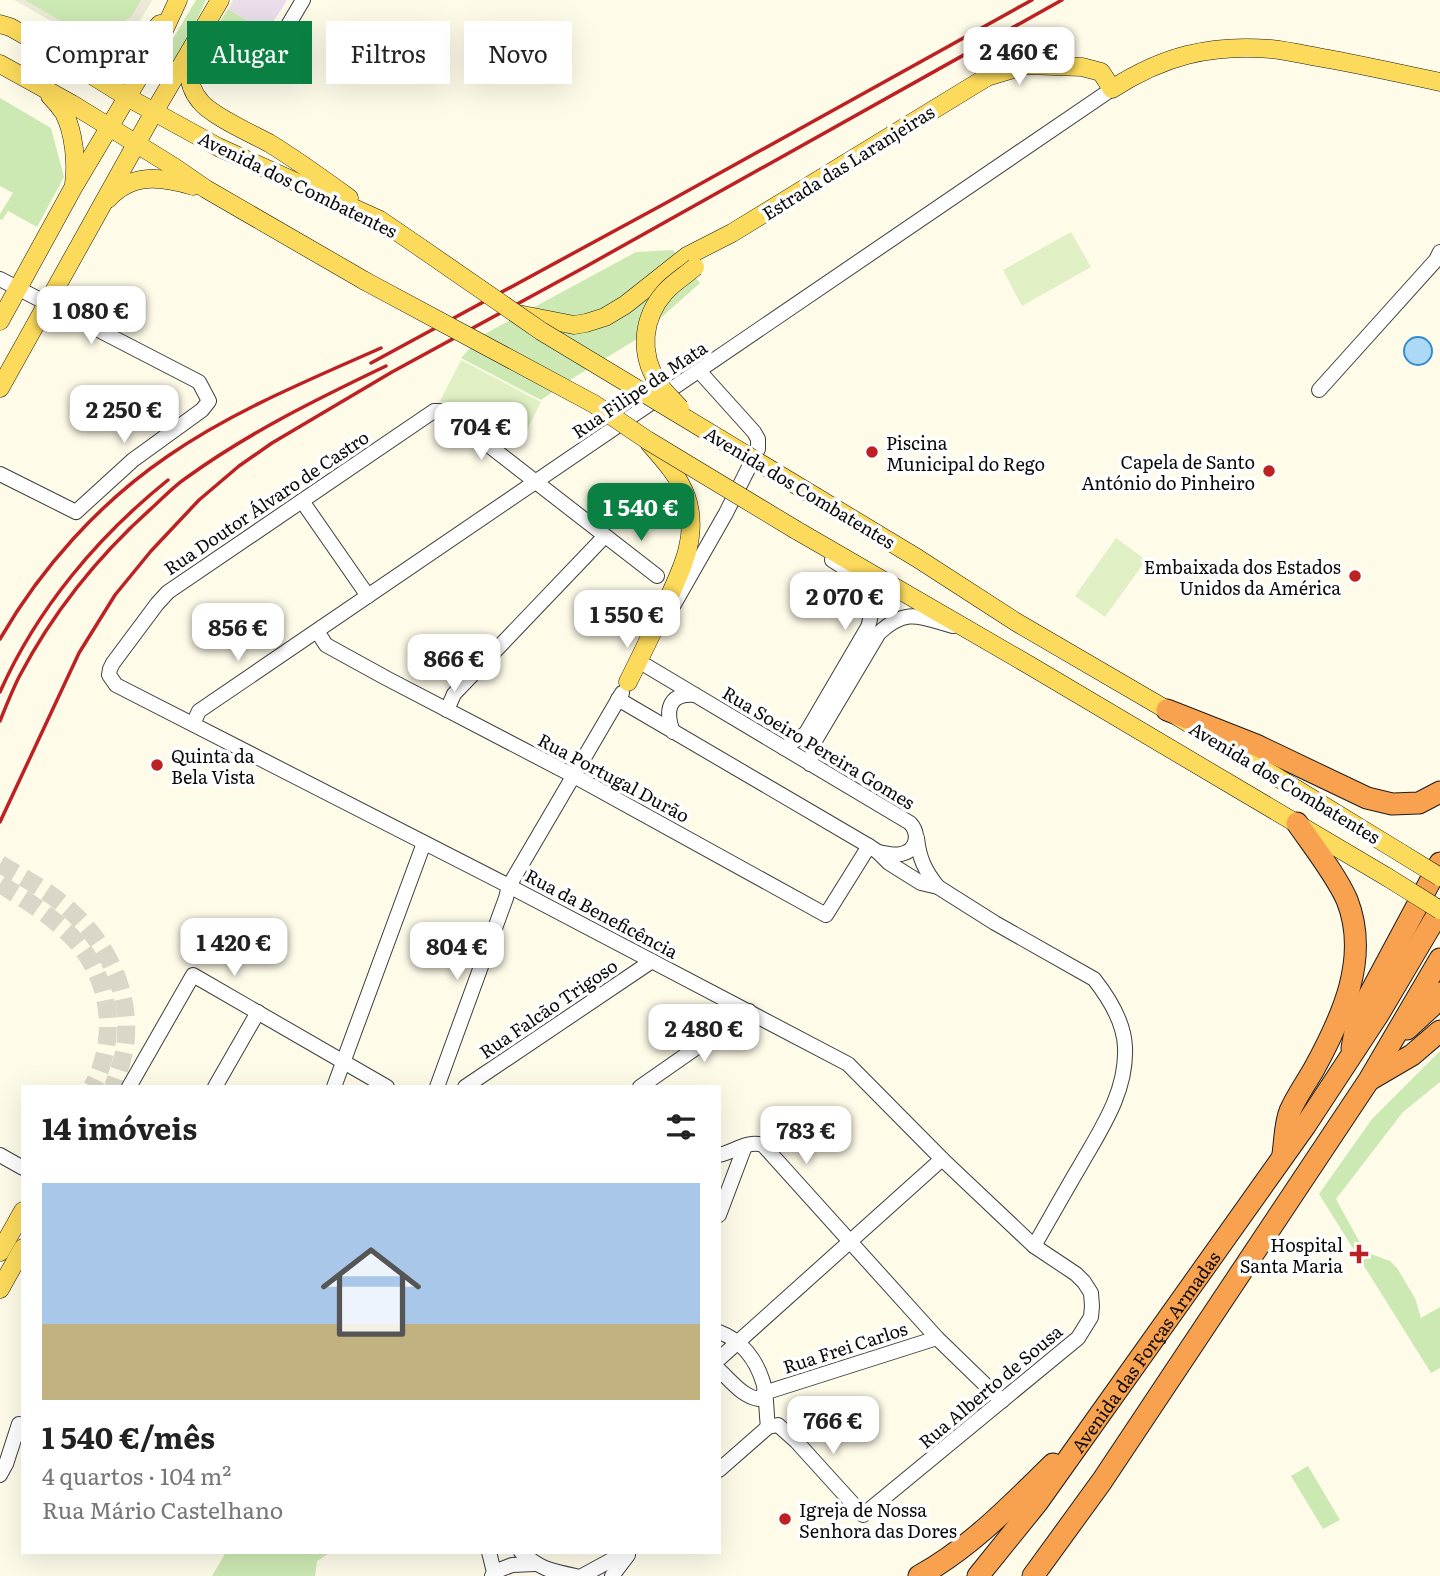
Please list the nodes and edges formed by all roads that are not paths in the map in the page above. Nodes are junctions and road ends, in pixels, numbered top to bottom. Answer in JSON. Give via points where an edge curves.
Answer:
{"nodes":[{"id":1,"x":220,"y":0,"type":"edge"},
{"id":2,"x":303,"y":0,"type":"edge"},
{"id":3,"x":176,"y":2,"type":"edge"},
{"id":4,"x":161,"y":21,"type":"edge"},
{"id":5,"x":208,"y":21,"type":"edge"},
{"id":6,"x":290,"y":21,"type":"edge"},
{"id":7,"x":3,"y":23,"type":"edge"},
{"id":8,"x":21,"y":33,"type":"edge"},
{"id":9,"x":187,"y":56,"type":"edge"},
{"id":10,"x":0,"y":64,"type":"edge"},
{"id":11,"x":1440,"y":82,"type":"edge"},
{"id":12,"x":106,"y":84,"type":"edge"},
{"id":13,"x":191,"y":84,"type":"edge"},
{"id":14,"x":43,"y":88,"type":"junction"},
{"id":15,"x":1112,"y":89,"type":"junction"},
{"id":16,"x":127,"y":97,"type":"junction"},
{"id":17,"x":154,"y":112,"type":"junction"},
{"id":18,"x":109,"y":128,"type":"junction"},
{"id":19,"x":136,"y":144,"type":"junction"},
{"id":20,"x":73,"y":188,"type":"junction"},
{"id":21,"x":206,"y":189,"type":"junction"},
{"id":22,"x":103,"y":205,"type":"junction"},
{"id":23,"x":380,"y":220,"type":"junction"},
{"id":24,"x":1440,"y":252,"type":"edge"},
{"id":25,"x":691,"y":262,"type":"junction"},
{"id":26,"x":0,"y":279,"type":"edge"},
{"id":27,"x":18,"y":288,"type":"junction"},
{"id":28,"x":48,"y":304,"type":"junction"},
{"id":29,"x":516,"y":313,"type":"junction"},
{"id":30,"x":0,"y":321,"type":"edge"},
{"id":31,"x":699,"y":372,"type":"junction"},
{"id":32,"x":0,"y":388,"type":"edge"},
{"id":33,"x":1319,"y":390,"type":"dead end"},
{"id":34,"x":691,"y":422,"type":"junction"},
{"id":35,"x":647,"y":440,"type":"junction"},
{"id":36,"x":0,"y":474,"type":"edge"},
{"id":37,"x":536,"y":483,"type":"junction"},
{"id":38,"x":302,"y":501,"type":"junction"},
{"id":39,"x":796,"y":530,"type":"junction"},
{"id":40,"x":604,"y":537,"type":"junction"},
{"id":41,"x":657,"y":576,"type":"dead end"},
{"id":42,"x":368,"y":596,"type":"junction"},
{"id":43,"x":967,"y":629,"type":"junction"},
{"id":44,"x":317,"y":631,"type":"junction"},
{"id":45,"x":640,"y":662,"type":"junction"},
{"id":46,"x":109,"y":675,"type":"joint"},
{"id":47,"x":628,"y":682,"type":"junction"},
{"id":48,"x":695,"y":695,"type":"junction"},
{"id":49,"x":618,"y":699,"type":"junction"},
{"id":50,"x":447,"y":710,"type":"junction"},
{"id":51,"x":1167,"y":710,"type":"junction"},
{"id":52,"x":193,"y":724,"type":"junction"},
{"id":53,"x":673,"y":732,"type":"junction"},
{"id":54,"x":784,"y":748,"type":"junction"},
{"id":55,"x":810,"y":764,"type":"junction"},
{"id":56,"x":573,"y":776,"type":"junction"},
{"id":57,"x":1440,"y":792,"type":"edge"},
{"id":58,"x":1297,"y":823,"type":"junction"},
{"id":59,"x":917,"y":836,"type":"junction"},
{"id":60,"x":424,"y":843,"type":"junction"},
{"id":61,"x":874,"y":849,"type":"junction"},
{"id":62,"x":1440,"y":863,"type":"edge"},
{"id":63,"x":1440,"y":877,"type":"edge"},
{"id":64,"x":509,"y":886,"type":"junction"},
{"id":65,"x":937,"y":887,"type":"junction"},
{"id":66,"x":1440,"y":910,"type":"edge"},
{"id":67,"x":1440,"y":959,"type":"edge"},
{"id":68,"x":652,"y":961,"type":"junction"},
{"id":69,"x":1440,"y":993,"type":"edge"},
{"id":70,"x":749,"y":1011,"type":"junction"},
{"id":71,"x":258,"y":1012,"type":"junction"},
{"id":72,"x":1440,"y":1031,"type":"edge"},
{"id":73,"x":1392,"y":1042,"type":"junction"},
{"id":74,"x":1351,"y":1057,"type":"junction"},
{"id":75,"x":343,"y":1061,"type":"junction"},
{"id":76,"x":1369,"y":1080,"type":"junction"},
{"id":77,"x":130,"y":1085,"type":"edge"},
{"id":78,"x":216,"y":1085,"type":"edge"},
{"id":79,"x":335,"y":1085,"type":"edge"},
{"id":80,"x":384,"y":1085,"type":"edge"},
{"id":81,"x":438,"y":1085,"type":"edge"},
{"id":82,"x":468,"y":1085,"type":"edge"},
{"id":83,"x":643,"y":1085,"type":"edge"},
{"id":84,"x":744,"y":1146,"type":"junction"},
{"id":85,"x":0,"y":1155,"type":"edge"},
{"id":86,"x":721,"y":1155,"type":"edge"},
{"id":87,"x":1283,"y":1158,"type":"junction"},
{"id":88,"x":942,"y":1159,"type":"junction"},
{"id":89,"x":21,"y":1167,"type":"edge"},
{"id":90,"x":721,"y":1209,"type":"edge"},
{"id":91,"x":21,"y":1215,"type":"edge"},
{"id":92,"x":850,"y":1242,"type":"junction"},
{"id":93,"x":1034,"y":1246,"type":"junction"},
{"id":94,"x":0,"y":1252,"type":"edge"},
{"id":95,"x":21,"y":1252,"type":"edge"},
{"id":96,"x":0,"y":1289,"type":"edge"},
{"id":97,"x":721,"y":1333,"type":"edge"},
{"id":98,"x":937,"y":1338,"type":"junction"},
{"id":99,"x":738,"y":1343,"type":"junction"},
{"id":100,"x":721,"y":1357,"type":"edge"},
{"id":101,"x":721,"y":1372,"type":"edge"},
{"id":102,"x":764,"y":1393,"type":"junction"},
{"id":103,"x":1002,"y":1401,"type":"junction"},
{"id":104,"x":21,"y":1421,"type":"edge"},
{"id":105,"x":768,"y":1427,"type":"junction"},
{"id":106,"x":1092,"y":1427,"type":"junction"},
{"id":107,"x":0,"y":1449,"type":"edge"},
{"id":108,"x":721,"y":1468,"type":"edge"},
{"id":109,"x":0,"y":1475,"type":"edge"},
{"id":110,"x":1102,"y":1481,"type":"junction"},
{"id":111,"x":489,"y":1554,"type":"edge"},
{"id":112,"x":523,"y":1554,"type":"edge"},
{"id":113,"x":624,"y":1554,"type":"edge"},
{"id":114,"x":627,"y":1554,"type":"edge"},
{"id":115,"x":535,"y":1564,"type":"junction"},
{"id":116,"x":493,"y":1574,"type":"edge"},
{"id":117,"x":576,"y":1576,"type":"edge"},
{"id":118,"x":582,"y":1576,"type":"edge"},
{"id":119,"x":612,"y":1576,"type":"edge"},
{"id":120,"x":919,"y":1576,"type":"edge"},
{"id":121,"x":978,"y":1576,"type":"edge"},
{"id":122,"x":1033,"y":1576,"type":"edge"},
{"id":123,"x":1054,"y":1576,"type":"edge"}],
"edges":[{"from":1,"to":5,"type":"main road"},
{"from":2,"to":6,"type":"street"},
{"from":3,"to":4,"type":"main road"},
{"from":3,"to":16,"type":"main road"},
{"from":7,"to":8,"type":"main road"},
{"from":9,"to":17,"type":"main road"},
{"from":10,"to":14,"type":"main road"},
{"from":11,"to":15,"type":"main road","via":[[1272,49],[1236,48],[1184,55]]},
{"from":12,"to":16,"type":"main road","name":"Avenida dos Combatentes"},
{"from":13,"to":23,"type":"main road","via":[[204,106],[270,144]]},
{"from":14,"to":18,"type":"main road"},
{"from":14,"to":20,"type":"main road","via":[[66,118],[76,164]]},
{"from":15,"to":25,"type":"main road","name":"Estrada das Laranjeiras","via":[[1101,72],[1082,66],[1026,65],[987,77]]},
{"from":15,"to":31,"type":"street","name":"Rua Filipe da Mata"},
{"from":16,"to":17,"type":"main road","name":"Avenida dos Combatentes"},
{"from":16,"to":18,"type":"main road"},
{"from":17,"to":19,"type":"main road"},
{"from":17,"to":23,"type":"main road","name":"Avenida dos Combatentes","via":[[218,147]]},
{"from":18,"to":19,"type":"main road"},
{"from":18,"to":20,"type":"main road"},
{"from":19,"to":21,"type":"main road"},
{"from":19,"to":22,"type":"main road"},
{"from":20,"to":27,"type":"main road"},
{"from":21,"to":22,"type":"main road","via":[[149,178],[123,187]]},
{"from":21,"to":35,"type":"main road","name":"Avenida dos Combatentes","bridge":true,"via":[[594,404]]},
{"from":22,"to":28,"type":"main road"},
{"from":23,"to":29,"type":"main road","name":"Avenida dos Combatentes","bridge":true},
{"from":24,"to":33,"type":"street"},
{"from":25,"to":29,"type":"main road","via":[[595,321],[563,324]]},
{"from":25,"to":34,"type":"main road","bridge":true,"via":[[653,308],[645,343],[658,383]]},
{"from":26,"to":27,"type":"street"},
{"from":27,"to":28,"type":"street"},
{"from":27,"to":30,"type":"main road"},
{"from":28,"to":32,"type":"main road"},
{"from":28,"to":36,"type":"street","via":[[199,382],[209,401],[76,512]]},
{"from":29,"to":34,"type":"main road","name":"Avenida dos Combatentes","bridge":true},
{"from":31,"to":37,"type":"street","name":"Rua Filipe da Mata"},
{"from":31,"to":45,"type":"street","via":[[754,432],[758,449]]},
{"from":34,"to":51,"type":"main road","name":"Avenida dos Combatentes","bridge":true},
{"from":35,"to":39,"type":"main road","name":"Avenida dos Combatentes","bridge":true},
{"from":35,"to":47,"type":"main road","via":[[674,473],[687,498],[691,524],[682,571]]},
{"from":37,"to":38,"type":"street","name":"Rua Doutor Álvaro de Castro","via":[[447,413],[437,410]]},
{"from":37,"to":40,"type":"street"},
{"from":37,"to":42,"type":"street","name":"Rua Filipe da Mata"},
{"from":38,"to":42,"type":"street"},
{"from":38,"to":46,"type":"street","name":"Rua Doutor Álvaro de Castro","via":[[168,592],[113,663]]},
{"from":39,"to":43,"type":"main road","name":"Avenida dos Combatentes"},
{"from":39,"to":54,"type":"street","via":[[863,582],[872,598],[873,613],[806,733]]},
{"from":40,"to":41,"type":"street"},
{"from":40,"to":50,"type":"street","via":[[454,694]]},
{"from":42,"to":44,"type":"street","name":"Rua Filipe da Mata"},
{"from":43,"to":55,"type":"street","via":[[917,616],[889,623],[816,740]]},
{"from":43,"to":58,"type":"main road","name":"Avenida dos Combatentes"},
{"from":44,"to":50,"type":"street","name":"Rua Portugal Durão","via":[[326,645]]},
{"from":44,"to":52,"type":"street","name":"Rua Filipe da Mata","via":[[199,711]]},
{"from":45,"to":47,"type":"street"},
{"from":45,"to":48,"type":"street","name":"Rua Soeiro Pereira Gomes"},
{"from":46,"to":52,"type":"street","name":"Rua da Beneficência","via":[[116,685]]},
{"from":47,"to":49,"type":"street"},
{"from":48,"to":53,"type":"street","name":"Rua Soeiro Pereira Gomes","via":[[673,701],[668,715]]},
{"from":48,"to":54,"type":"street","name":"Rua Soeiro Pereira Gomes"},
{"from":49,"to":53,"type":"street"},
{"from":49,"to":56,"type":"street"},
{"from":50,"to":56,"type":"street","name":"Rua Portugal Durão"},
{"from":51,"to":57,"type":"highway","via":[[1256,745],[1367,798],[1391,804],[1419,803]]},
{"from":51,"to":63,"type":"main road","name":"Avenida dos Combatentes","bridge":true},
{"from":52,"to":60,"type":"street","name":"Rua da Beneficência"},
{"from":53,"to":61,"type":"street"},
{"from":54,"to":55,"type":"street","name":"Rua Soeiro Pereira Gomes"},
{"from":55,"to":59,"type":"street","name":"Rua Soeiro Pereira Gomes","via":[[910,823]]},
{"from":56,"to":61,"type":"street","name":"Rua Portugal Durão","via":[[826,915]]},
{"from":56,"to":64,"type":"street"},
{"from":58,"to":66,"type":"main road","name":"Avenida dos Combatentes","bridge":true},
{"from":58,"to":87,"type":"highway","via":[[1341,888],[1352,916],[1355,946],[1348,997],[1289,1113]]},
{"from":59,"to":61,"type":"street","name":"Rua Soeiro Pereira Gomes","via":[[914,845],[899,855]]},
{"from":59,"to":65,"type":"street","name":"Rua Soeiro Pereira Gomes","via":[[922,863]]},
{"from":60,"to":64,"type":"street","name":"Rua da Beneficência"},
{"from":60,"to":75,"type":"street"},
{"from":61,"to":65,"type":"street","via":[[922,883]]},
{"from":62,"to":74,"type":"highway","via":[[1358,1016]]},
{"from":64,"to":68,"type":"street","name":"Rua da Beneficência"},
{"from":64,"to":81,"type":"street"},
{"from":65,"to":93,"type":"street","via":[[1094,979],[1121,1026],[1125,1045],[1119,1091]]},
{"from":66,"to":74,"type":"highway","name":"Avenida das Forças Armadas"},
{"from":67,"to":73,"type":"highway","name":"Avenida das Forças Armadas"},
{"from":68,"to":70,"type":"street","name":"Rua da Beneficência"},
{"from":68,"to":82,"type":"street","name":"Rua Falcão Trigoso"},
{"from":69,"to":73,"type":"highway"},
{"from":70,"to":83,"type":"street"},
{"from":70,"to":88,"type":"street","name":"Rua da Beneficência","via":[[849,1064]]},
{"from":71,"to":75,"type":"street"},
{"from":71,"to":77,"type":"street","via":[[193,975]]},
{"from":71,"to":78,"type":"street"},
{"from":72,"to":76,"type":"highway","via":[[1412,1055]]},
{"from":73,"to":76,"type":"highway","name":"Avenida das Forças Armadas"},
{"from":74,"to":87,"type":"highway","name":"Avenida das Forças Armadas"},
{"from":75,"to":79,"type":"street"},
{"from":75,"to":80,"type":"street"},
{"from":76,"to":110,"type":"highway","name":"Avenida das Forças Armadas"},
{"from":84,"to":86,"type":"street"},
{"from":84,"to":90,"type":"street"},
{"from":84,"to":92,"type":"street","via":[[763,1145]]},
{"from":85,"to":89,"type":"street"},
{"from":87,"to":106,"type":"highway","name":"Avenida das Forças Armadas"},
{"from":88,"to":92,"type":"street"},
{"from":88,"to":93,"type":"street","name":"Rua da Beneficência"},
{"from":91,"to":94,"type":"main road"},
{"from":92,"to":98,"type":"street"},
{"from":92,"to":99,"type":"street"},
{"from":93,"to":103,"type":"street","name":"Rua Alberto de Sousa","via":[[1084,1282],[1091,1293],[1091,1317],[1078,1338]]},
{"from":95,"to":96,"type":"main road"},
{"from":97,"to":99,"type":"street"},
{"from":98,"to":102,"type":"street","name":"Rua Frei Carlos"},
{"from":98,"to":103,"type":"street"},
{"from":99,"to":100,"type":"street"},
{"from":99,"to":102,"type":"street","via":[[755,1363]]},
{"from":101,"to":102,"type":"street","via":[[749,1397],[759,1399]]},
{"from":102,"to":105,"type":"street"},
{"from":103,"to":105,"type":"street","name":"Rua Alberto de Sousa","via":[[863,1515],[785,1430],[778,1425]]},
{"from":104,"to":107,"type":"street"},
{"from":104,"to":109,"type":"street"},
{"from":105,"to":108,"type":"street"},
{"from":106,"to":120,"type":"highway","via":[[991,1524]]},
{"from":106,"to":121,"type":"highway","name":"Avenida das Forças Armadas"},
{"from":110,"to":122,"type":"highway","name":"Avenida das Forças Armadas"},
{"from":110,"to":123,"type":"highway"},
{"from":111,"to":116,"type":"street"},
{"from":112,"to":115,"type":"street"},
{"from":113,"to":118,"type":"street"},
{"from":114,"to":119,"type":"street"},
{"from":115,"to":116,"type":"street"},
{"from":115,"to":117,"type":"street"}]}
